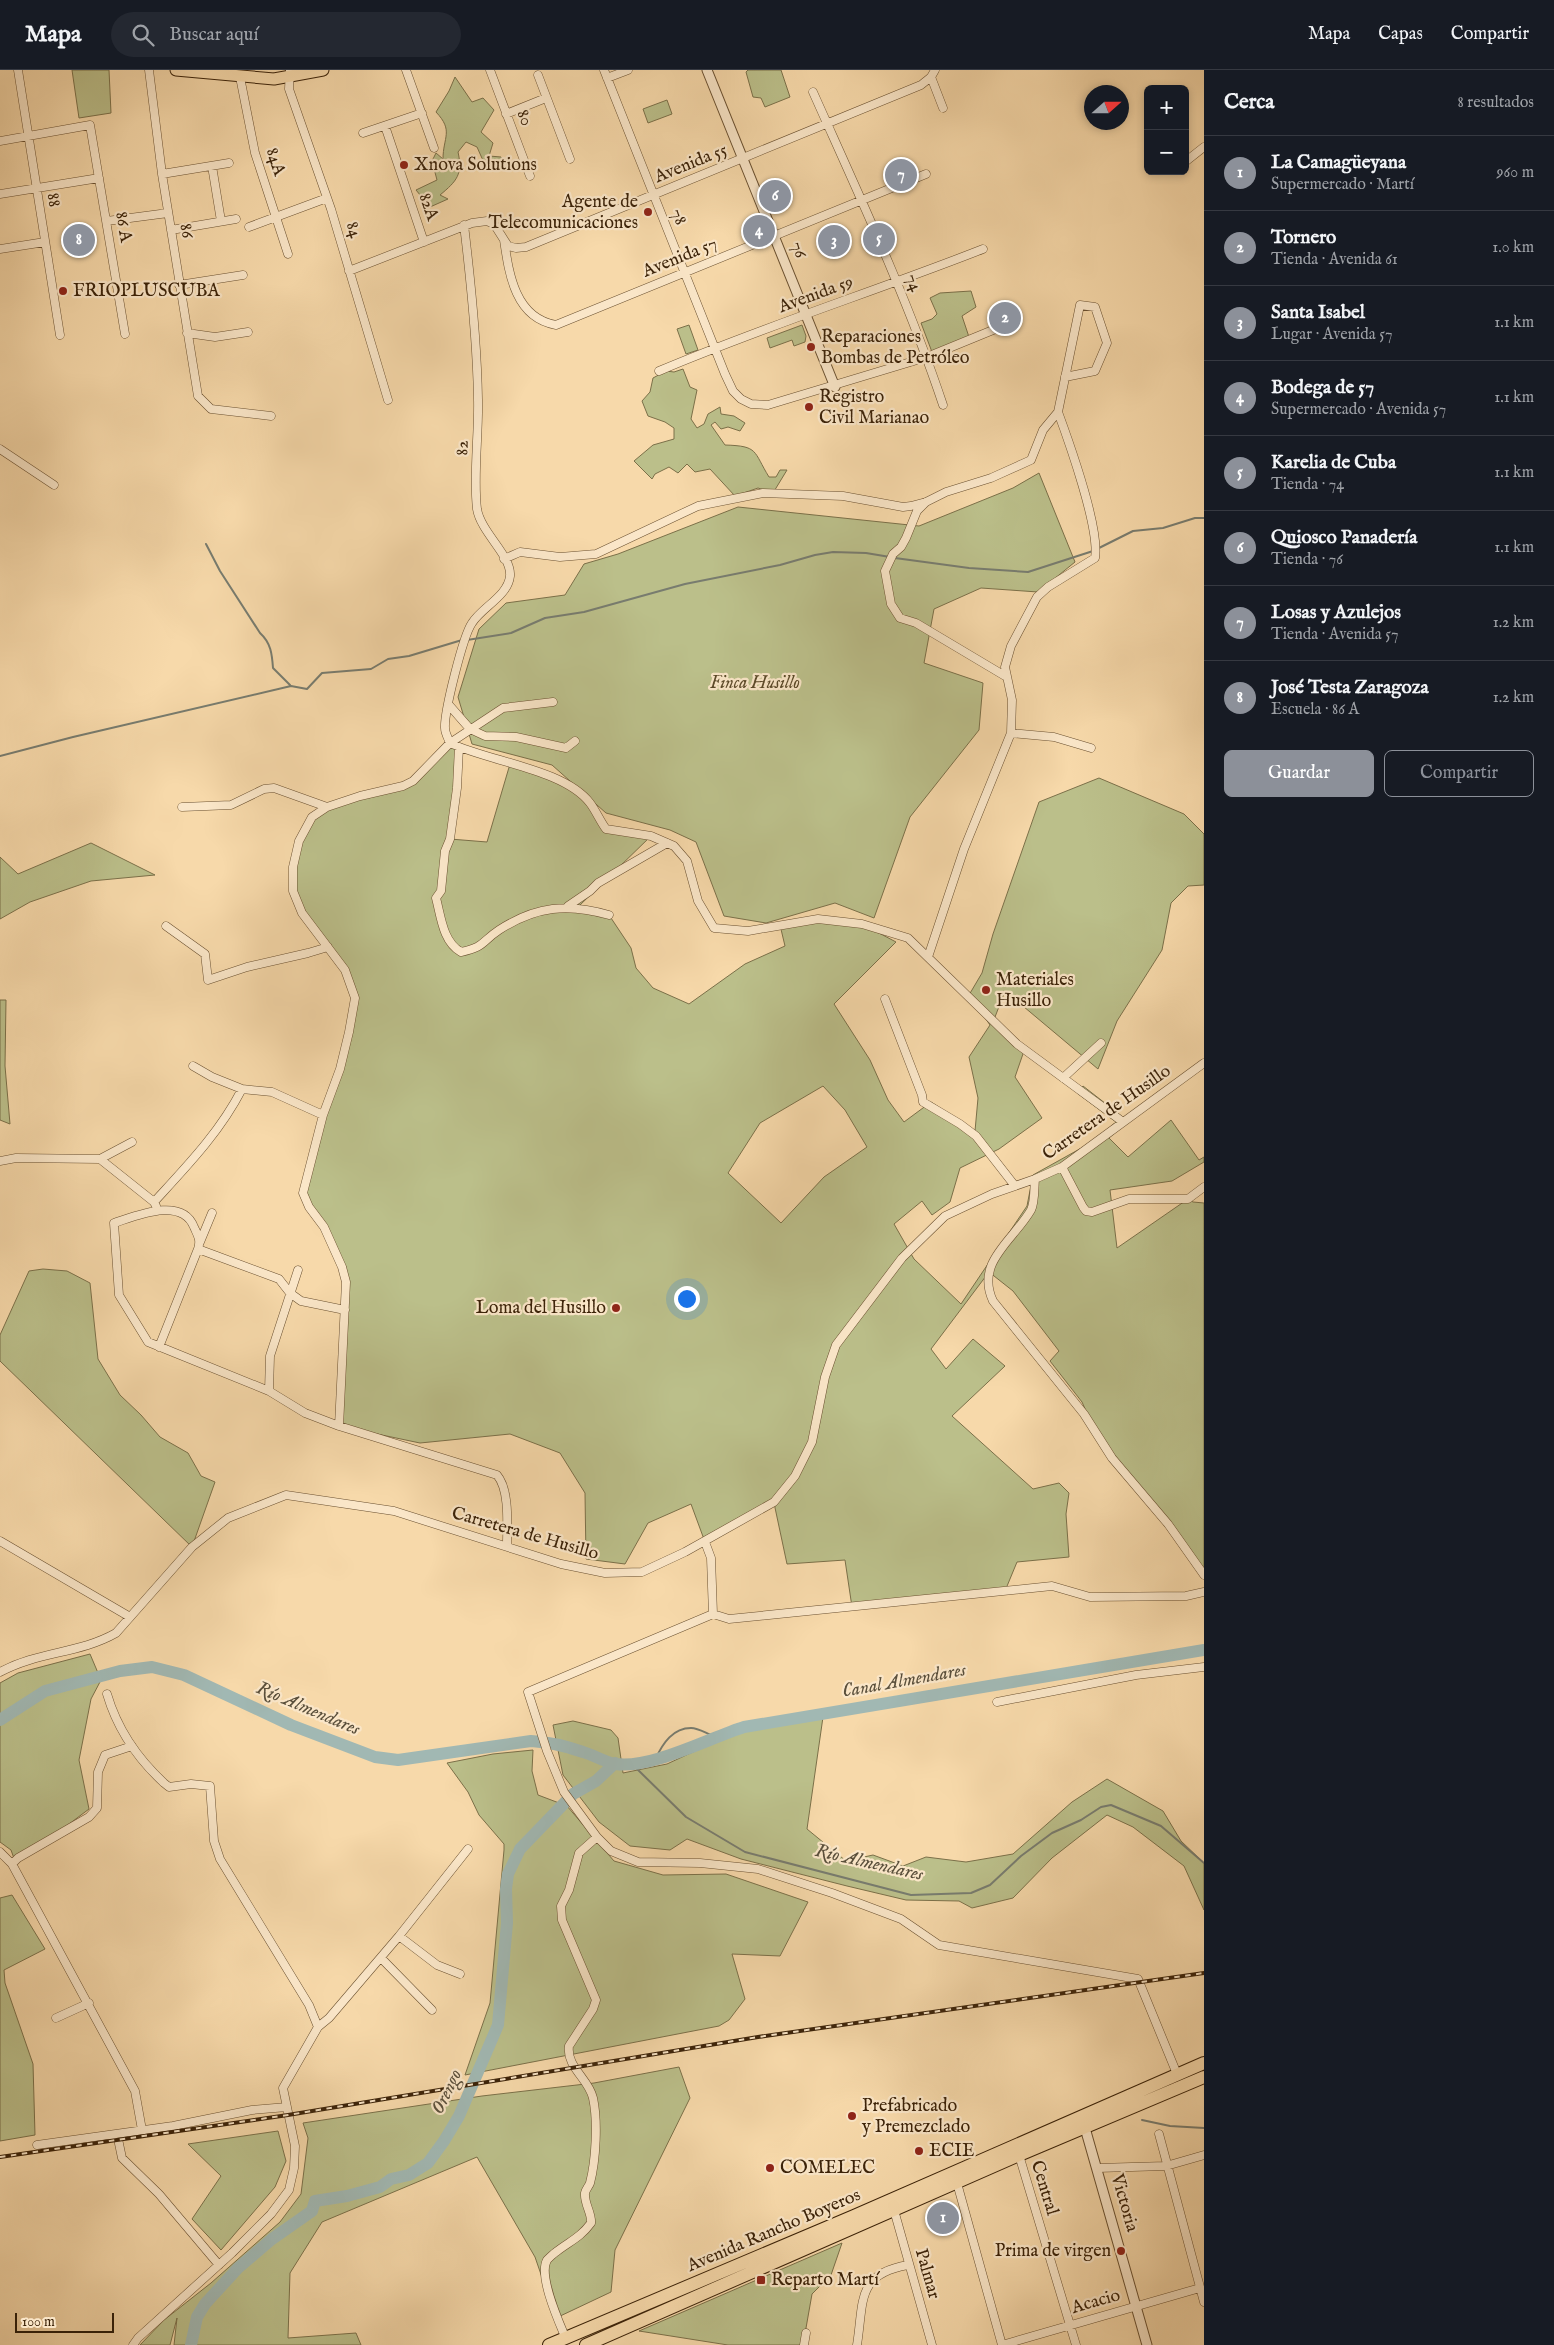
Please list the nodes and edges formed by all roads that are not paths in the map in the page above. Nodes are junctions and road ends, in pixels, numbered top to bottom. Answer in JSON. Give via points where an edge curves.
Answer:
{"nodes":[{"id":1,"x":18,"y":70,"type":"edge"},
{"id":2,"x":149,"y":70,"type":"edge"},
{"id":3,"x":176,"y":70,"type":"edge"},
{"id":4,"x":323,"y":70,"type":"edge"},
{"id":5,"x":406,"y":70,"type":"edge"},
{"id":6,"x":490,"y":70,"type":"edge"},
{"id":7,"x":628,"y":70,"type":"edge"},
{"id":8,"x":708,"y":70,"type":"edge"},
{"id":9,"x":193,"y":71,"type":"edge"},
{"id":10,"x":289,"y":74,"type":"edge"},
{"id":11,"x":606,"y":74,"type":"edge"},
{"id":12,"x":933,"y":74,"type":"edge"},
{"id":13,"x":538,"y":75,"type":"dead end"},
{"id":14,"x":240,"y":77,"type":"junction"},
{"id":15,"x":814,"y":92,"type":"dead end"},
{"id":16,"x":546,"y":98,"type":"junction"},
{"id":17,"x":943,"y":108,"type":"dead end"},
{"id":18,"x":422,"y":113,"type":"junction"},
{"id":19,"x":506,"y":114,"type":"junction"},
{"id":20,"x":827,"y":124,"type":"junction"},
{"id":21,"x":385,"y":126,"type":"junction"},
{"id":22,"x":363,"y":133,"type":"dead end"},
{"id":23,"x":28,"y":136,"type":"junction"},
{"id":24,"x":0,"y":141,"type":"edge"},
{"id":25,"x":1204,"y":147,"type":"edge"},
{"id":26,"x":434,"y":148,"type":"dead end"},
{"id":27,"x":570,"y":159,"type":"dead end"},
{"id":28,"x":744,"y":159,"type":"junction"},
{"id":29,"x":1189,"y":159,"type":"edge"},
{"id":30,"x":229,"y":163,"type":"dead end"},
{"id":31,"x":212,"y":166,"type":"junction"},
{"id":32,"x":162,"y":174,"type":"junction"},
{"id":33,"x":926,"y":174,"type":"dead end"},
{"id":34,"x":530,"y":176,"type":"dead end"},
{"id":35,"x":99,"y":178,"type":"junction"},
{"id":36,"x":36,"y":189,"type":"junction"},
{"id":37,"x":0,"y":194,"type":"edge"},
{"id":38,"x":653,"y":196,"type":"junction"},
{"id":39,"x":327,"y":198,"type":"junction"},
{"id":40,"x":862,"y":199,"type":"junction"},
{"id":41,"x":168,"y":213,"type":"junction"},
{"id":42,"x":278,"y":216,"type":"junction"},
{"id":43,"x":236,"y":219,"type":"dead end"},
{"id":44,"x":107,"y":221,"type":"junction"},
{"id":45,"x":221,"y":221,"type":"junction"},
{"id":46,"x":464,"y":225,"type":"junction"},
{"id":47,"x":248,"y":227,"type":"dead end"},
{"id":48,"x":171,"y":230,"type":"junction"},
{"id":49,"x":776,"y":236,"type":"junction"},
{"id":50,"x":504,"y":240,"type":"junction"},
{"id":51,"x":44,"y":242,"type":"junction"},
{"id":52,"x":424,"y":242,"type":"junction"},
{"id":53,"x":0,"y":248,"type":"edge"},
{"id":54,"x":983,"y":249,"type":"dead end"},
{"id":55,"x":288,"y":254,"type":"dead end"},
{"id":56,"x":349,"y":271,"type":"junction"},
{"id":57,"x":684,"y":272,"type":"junction"},
{"id":58,"x":243,"y":275,"type":"dead end"},
{"id":59,"x":897,"y":282,"type":"junction"},
{"id":60,"x":180,"y":285,"type":"junction"},
{"id":61,"x":806,"y":314,"type":"junction"},
{"id":62,"x":1015,"y":321,"type":"dead end"},
{"id":63,"x":248,"y":332,"type":"dead end"},
{"id":64,"x":125,"y":334,"type":"dead end"},
{"id":65,"x":187,"y":334,"type":"junction"},
{"id":66,"x":60,"y":335,"type":"dead end"},
{"id":67,"x":714,"y":348,"type":"junction"},
{"id":68,"x":927,"y":358,"type":"junction"},
{"id":69,"x":659,"y":372,"type":"dead end"},
{"id":70,"x":1065,"y":377,"type":"junction"},
{"id":71,"x":834,"y":387,"type":"junction"},
{"id":72,"x":388,"y":400,"type":"dead end"},
{"id":73,"x":943,"y":405,"type":"dead end"},
{"id":74,"x":1058,"y":412,"type":"junction"},
{"id":75,"x":270,"y":416,"type":"dead end"},
{"id":76,"x":0,"y":449,"type":"edge"},
{"id":77,"x":54,"y":485,"type":"dead end"},
{"id":78,"x":926,"y":502,"type":"junction"},
{"id":79,"x":504,"y":559,"type":"junction"},
{"id":80,"x":1005,"y":676,"type":"junction"},
{"id":81,"x":552,"y":702,"type":"dead end"},
{"id":82,"x":449,"y":705,"type":"junction"},
{"id":83,"x":470,"y":729,"type":"junction"},
{"id":84,"x":1011,"y":733,"type":"junction"},
{"id":85,"x":575,"y":742,"type":"dead end"},
{"id":86,"x":450,"y":743,"type":"junction"},
{"id":87,"x":459,"y":747,"type":"junction"},
{"id":88,"x":1091,"y":748,"type":"dead end"},
{"id":89,"x":182,"y":807,"type":"dead end"},
{"id":90,"x":327,"y":807,"type":"junction"},
{"id":91,"x":667,"y":843,"type":"junction"},
{"id":92,"x":567,"y":907,"type":"junction"},
{"id":93,"x":609,"y":915,"type":"dead end"},
{"id":94,"x":166,"y":926,"type":"dead end"},
{"id":95,"x":328,"y":947,"type":"junction"},
{"id":96,"x":928,"y":957,"type":"junction"},
{"id":97,"x":885,"y":999,"type":"dead end"},
{"id":98,"x":1102,"y":1043,"type":"dead end"},
{"id":99,"x":1204,"y":1063,"type":"edge"},
{"id":100,"x":193,"y":1066,"type":"dead end"},
{"id":101,"x":1063,"y":1078,"type":"junction"},
{"id":102,"x":242,"y":1089,"type":"junction"},
{"id":103,"x":323,"y":1115,"type":"junction"},
{"id":104,"x":1123,"y":1122,"type":"junction"},
{"id":105,"x":132,"y":1142,"type":"dead end"},
{"id":106,"x":100,"y":1159,"type":"junction"},
{"id":107,"x":0,"y":1161,"type":"edge"},
{"id":108,"x":1062,"y":1167,"type":"junction"},
{"id":109,"x":1035,"y":1179,"type":"junction"},
{"id":110,"x":1016,"y":1186,"type":"junction"},
{"id":111,"x":1204,"y":1187,"type":"edge"},
{"id":112,"x":156,"y":1205,"type":"junction"},
{"id":113,"x":212,"y":1213,"type":"dead end"},
{"id":114,"x":199,"y":1245,"type":"junction"},
{"id":115,"x":298,"y":1270,"type":"dead end"},
{"id":116,"x":290,"y":1293,"type":"junction"},
{"id":117,"x":345,"y":1310,"type":"junction"},
{"id":118,"x":159,"y":1347,"type":"junction"},
{"id":119,"x":270,"y":1391,"type":"junction"},
{"id":120,"x":339,"y":1426,"type":"junction"},
{"id":121,"x":0,"y":1541,"type":"edge"},
{"id":122,"x":705,"y":1542,"type":"junction"},
{"id":123,"x":507,"y":1545,"type":"junction"},
{"id":124,"x":1204,"y":1575,"type":"edge"},
{"id":125,"x":1204,"y":1592,"type":"edge"},
{"id":126,"x":713,"y":1614,"type":"junction"},
{"id":127,"x":130,"y":1617,"type":"junction"},
{"id":128,"x":1204,"y":1667,"type":"edge"},
{"id":129,"x":0,"y":1672,"type":"edge"},
{"id":130,"x":107,"y":1694,"type":"dead end"},
{"id":131,"x":997,"y":1702,"type":"dead end"},
{"id":132,"x":132,"y":1746,"type":"junction"},
{"id":133,"x":597,"y":1836,"type":"junction"},
{"id":134,"x":468,"y":1849,"type":"dead end"},
{"id":135,"x":0,"y":1852,"type":"edge"},
{"id":136,"x":12,"y":1864,"type":"junction"},
{"id":137,"x":399,"y":1936,"type":"junction"},
{"id":138,"x":381,"y":1958,"type":"junction"},
{"id":139,"x":460,"y":1974,"type":"dead end"},
{"id":140,"x":89,"y":2004,"type":"junction"},
{"id":141,"x":432,"y":2010,"type":"dead end"},
{"id":142,"x":56,"y":2018,"type":"dead end"},
{"id":143,"x":318,"y":2027,"type":"junction"},
{"id":144,"x":1204,"y":2063,"type":"edge"},
{"id":145,"x":1177,"y":2074,"type":"junction"},
{"id":146,"x":1204,"y":2077,"type":"edge"},
{"id":147,"x":287,"y":2107,"type":"junction"},
{"id":148,"x":1085,"y":2128,"type":"junction"},
{"id":149,"x":142,"y":2130,"type":"junction"},
{"id":150,"x":117,"y":2134,"type":"junction"},
{"id":151,"x":1159,"y":2134,"type":"dead end"},
{"id":152,"x":37,"y":2145,"type":"dead end"},
{"id":153,"x":1204,"y":2155,"type":"edge"},
{"id":154,"x":1019,"y":2156,"type":"junction"},
{"id":155,"x":1166,"y":2166,"type":"junction"},
{"id":156,"x":1097,"y":2168,"type":"junction"},
{"id":157,"x":957,"y":2183,"type":"junction"},
{"id":158,"x":894,"y":2210,"type":"junction"},
{"id":159,"x":219,"y":2265,"type":"junction"},
{"id":160,"x":908,"y":2265,"type":"junction"},
{"id":161,"x":1200,"y":2288,"type":"junction"},
{"id":162,"x":1204,"y":2302,"type":"edge"},
{"id":163,"x":1136,"y":2306,"type":"junction"},
{"id":164,"x":1070,"y":2325,"type":"junction"},
{"id":165,"x":806,"y":2332,"type":"dead end"},
{"id":166,"x":566,"y":2339,"type":"junction"},
{"id":167,"x":133,"y":2345,"type":"edge"},
{"id":168,"x":549,"y":2345,"type":"edge"},
{"id":169,"x":586,"y":2345,"type":"edge"},
{"id":170,"x":804,"y":2345,"type":"edge"},
{"id":171,"x":857,"y":2345,"type":"edge"},
{"id":172,"x":932,"y":2345,"type":"edge"},
{"id":173,"x":1002,"y":2345,"type":"edge"},
{"id":174,"x":1076,"y":2345,"type":"edge"},
{"id":175,"x":1148,"y":2345,"type":"edge"}],
"edges":[{"from":1,"to":23,"type":"street","name":"88"},
{"from":2,"to":32,"type":"street","name":"86"},
{"from":3,"to":9,"type":"main road"},
{"from":4,"to":10,"type":"main road"},
{"from":5,"to":18,"type":"street"},
{"from":6,"to":19,"type":"street","name":"80"},
{"from":7,"to":11,"type":"street"},
{"from":8,"to":28,"type":"street","name":"76"},
{"from":9,"to":14,"type":"main road"},
{"from":10,"to":14,"type":"main road"},
{"from":10,"to":39,"type":"street","name":"84","via":[[289,89]]},
{"from":11,"to":38,"type":"street","name":"78"},
{"from":12,"to":17,"type":"street"},
{"from":12,"to":20,"type":"street","name":"Avenida 55","via":[[921,85]]},
{"from":13,"to":16,"type":"street"},
{"from":14,"to":42,"type":"street","name":"84A","via":[[255,153]]},
{"from":15,"to":20,"type":"street","name":"74"},
{"from":16,"to":19,"type":"street"},
{"from":16,"to":27,"type":"street"},
{"from":18,"to":21,"type":"street"},
{"from":18,"to":26,"type":"street"},
{"from":19,"to":34,"type":"street","name":"80"},
{"from":20,"to":28,"type":"street","name":"Avenida 55"},
{"from":20,"to":40,"type":"street","name":"74"},
{"from":21,"to":22,"type":"street"},
{"from":21,"to":52,"type":"street","name":"82A"},
{"from":23,"to":24,"type":"street"},
{"from":23,"to":35,"type":"street","name":"86 A","via":[[90,125]]},
{"from":23,"to":36,"type":"street","name":"88"},
{"from":25,"to":29,"type":"street"},
{"from":28,"to":38,"type":"street","name":"Avenida 55"},
{"from":28,"to":49,"type":"street","name":"76"},
{"from":30,"to":31,"type":"street"},
{"from":31,"to":32,"type":"street"},
{"from":31,"to":45,"type":"street"},
{"from":32,"to":41,"type":"street","name":"86"},
{"from":33,"to":40,"type":"street","name":"Avenida 57"},
{"from":35,"to":36,"type":"street"},
{"from":35,"to":44,"type":"street","name":"86 A"},
{"from":36,"to":37,"type":"street"},
{"from":36,"to":51,"type":"street","name":"88"},
{"from":38,"to":50,"type":"street","name":"Avenida 55","via":[[526,247],[508,246]]},
{"from":38,"to":57,"type":"street","name":"78"},
{"from":39,"to":42,"type":"street"},
{"from":39,"to":56,"type":"street","name":"84"},
{"from":40,"to":49,"type":"street","name":"Avenida 57"},
{"from":40,"to":59,"type":"street","name":"74"},
{"from":41,"to":44,"type":"street"},
{"from":41,"to":48,"type":"street","name":"86"},
{"from":42,"to":47,"type":"street"},
{"from":42,"to":55,"type":"street","name":"84A"},
{"from":43,"to":45,"type":"street"},
{"from":44,"to":64,"type":"street","name":"86 A"},
{"from":45,"to":48,"type":"street"},
{"from":46,"to":50,"type":"street","via":[[494,224]]},
{"from":46,"to":52,"type":"street"},
{"from":46,"to":79,"type":"street","name":"82","via":[[475,323],[477,507],[484,530]]},
{"from":48,"to":60,"type":"street","name":"86"},
{"from":49,"to":57,"type":"street","name":"Avenida 57"},
{"from":49,"to":61,"type":"street","name":"76"},
{"from":50,"to":57,"type":"street","name":"Avenida 57","via":[[510,275],[521,302],[534,316],[556,325]]},
{"from":51,"to":53,"type":"street"},
{"from":51,"to":66,"type":"street","name":"88"},
{"from":52,"to":56,"type":"street"},
{"from":54,"to":59,"type":"street","name":"Avenida 59"},
{"from":56,"to":72,"type":"street","name":"84"},
{"from":57,"to":67,"type":"street","name":"78"},
{"from":58,"to":60,"type":"street"},
{"from":59,"to":61,"type":"street","name":"Avenida 59"},
{"from":59,"to":68,"type":"street","name":"74"},
{"from":60,"to":65,"type":"street","name":"86"},
{"from":61,"to":67,"type":"street","name":"Avenida 59"},
{"from":61,"to":71,"type":"street","name":"76"},
{"from":62,"to":68,"type":"street"},
{"from":63,"to":65,"type":"street","via":[[215,337]]},
{"from":65,"to":75,"type":"street","name":"86","via":[[198,396],[212,409]]},
{"from":67,"to":69,"type":"street","name":"Avenida 59"},
{"from":67,"to":71,"type":"street","name":"78","via":[[729,383],[741,399],[751,404],[768,405]]},
{"from":68,"to":71,"type":"street"},
{"from":68,"to":73,"type":"street","name":"74"},
{"from":70,"to":70,"type":"street","via":[[1095,370],[1107,344],[1094,307],[1080,305]]},
{"from":70,"to":74,"type":"street"},
{"from":74,"to":78,"type":"street","via":[[1043,430],[1031,460]]},
{"from":74,"to":80,"type":"street","via":[[1097,544],[1096,554],[1095,558],[1036,597],[1011,646]]},
{"from":76,"to":77,"type":"street"},
{"from":78,"to":79,"type":"street","via":[[903,507],[843,496],[763,493],[698,506],[596,554],[560,557],[520,552]]},
{"from":78,"to":80,"type":"street","via":[[884,571],[891,604],[900,618],[916,623]]},
{"from":79,"to":82,"type":"street","name":"82","via":[[510,573],[507,585],[473,621],[467,632]]},
{"from":80,"to":84,"type":"street","via":[[1012,700]]},
{"from":81,"to":83,"type":"street","via":[[504,708]]},
{"from":82,"to":83,"type":"street"},
{"from":82,"to":86,"type":"street","name":"82","via":[[444,729]]},
{"from":83,"to":85,"type":"street","via":[[485,736],[516,737],[566,748]]},
{"from":83,"to":86,"type":"street"},
{"from":84,"to":88,"type":"street","via":[[1054,737]]},
{"from":84,"to":96,"type":"street","via":[[964,849]]},
{"from":86,"to":87,"type":"street"},
{"from":86,"to":90,"type":"street","via":[[423,772],[403,786]]},
{"from":87,"to":91,"type":"street","via":[[564,781],[590,802],[606,829],[651,836]]},
{"from":87,"to":92,"type":"street","via":[[450,839],[445,851],[442,891],[436,898],[452,947],[461,952],[478,949],[512,922],[546,910]]},
{"from":89,"to":90,"type":"street","via":[[231,805],[264,789],[274,788]]},
{"from":90,"to":95,"type":"street","via":[[312,817],[299,841],[293,866],[293,891],[302,914]]},
{"from":91,"to":92,"type":"street","via":[[598,883]]},
{"from":91,"to":96,"type":"street","via":[[687,861],[698,901],[714,928],[748,930],[818,919],[862,924],[908,938]]},
{"from":92,"to":93,"type":"street"},
{"from":94,"to":95,"type":"street","via":[[205,954],[208,980]]},
{"from":95,"to":103,"type":"street","via":[[345,970],[355,998],[340,1069]]},
{"from":96,"to":101,"type":"street","via":[[1017,1044]]},
{"from":97,"to":110,"type":"street","via":[[923,1102],[976,1136]]},
{"from":98,"to":101,"type":"street"},
{"from":99,"to":104,"type":"street","name":"Carretera de Husillo"},
{"from":100,"to":102,"type":"street"},
{"from":101,"to":104,"type":"street"},
{"from":102,"to":103,"type":"street","via":[[272,1092]]},
{"from":102,"to":112,"type":"street","via":[[232,1110]]},
{"from":103,"to":117,"type":"street","via":[[303,1193],[342,1267],[346,1282]]},
{"from":104,"to":108,"type":"street","name":"Carretera de Husillo"},
{"from":105,"to":106,"type":"street"},
{"from":106,"to":107,"type":"street","via":[[16,1158]]},
{"from":106,"to":112,"type":"street"},
{"from":108,"to":109,"type":"street","name":"Carretera de Husillo"},
{"from":108,"to":111,"type":"street","via":[[1083,1207],[1092,1212],[1129,1199],[1188,1199]]},
{"from":109,"to":110,"type":"street","name":"Carretera de Husillo"},
{"from":109,"to":124,"type":"street","via":[[1032,1208],[994,1260],[987,1275],[989,1292]]},
{"from":110,"to":122,"type":"street","name":"Carretera de Husillo","via":[[945,1216],[902,1258],[836,1345],[825,1377],[812,1442],[795,1476],[774,1502]]},
{"from":112,"to":114,"type":"street","via":[[191,1219]]},
{"from":112,"to":118,"type":"street","via":[[114,1223],[119,1295],[148,1342]]},
{"from":113,"to":114,"type":"street"},
{"from":114,"to":116,"type":"street","via":[[279,1279]]},
{"from":114,"to":118,"type":"street"},
{"from":115,"to":116,"type":"street"},
{"from":116,"to":117,"type":"street","via":[[301,1301]]},
{"from":116,"to":119,"type":"street","via":[[270,1356]]},
{"from":117,"to":120,"type":"street"},
{"from":118,"to":119,"type":"street"},
{"from":119,"to":120,"type":"street","via":[[305,1413]]},
{"from":120,"to":123,"type":"street","via":[[497,1475],[503,1482]]},
{"from":121,"to":127,"type":"street"},
{"from":122,"to":123,"type":"street","name":"Carretera de Husillo","via":[[642,1572],[606,1573],[561,1564]]},
{"from":122,"to":126,"type":"street","via":[[711,1558]]},
{"from":123,"to":127,"type":"street","name":"Carretera de Husillo","via":[[394,1511],[286,1496],[228,1518],[192,1547]]},
{"from":125,"to":126,"type":"street","via":[[1186,1596],[1090,1597],[1052,1586],[729,1619]]},
{"from":126,"to":133,"type":"street","via":[[528,1692],[547,1751],[566,1795]]},
{"from":127,"to":129,"type":"street","name":"Carretera de Husillo","via":[[116,1633],[100,1642],[40,1655]]},
{"from":128,"to":131,"type":"street","via":[[1136,1675]]},
{"from":130,"to":132,"type":"street","via":[[113,1714]]},
{"from":132,"to":136,"type":"street","via":[[105,1755],[98,1772],[97,1808],[89,1817]]},
{"from":132,"to":143,"type":"street","via":[[169,1787],[210,1786],[214,1841],[220,1859],[309,2005]]},
{"from":133,"to":145,"type":"street","via":[[611,1850],[638,1862],[700,1863],[758,1869],[900,1919],[939,1945],[1138,1979]]},
{"from":133,"to":166,"type":"street","via":[[579,1853],[561,1906],[562,1920],[596,2000],[594,2009],[568,2052],[593,2095],[595,2139],[585,2200],[592,2223],[578,2239],[547,2261],[545,2272]]},
{"from":134,"to":137,"type":"street"},
{"from":135,"to":136,"type":"street"},
{"from":136,"to":140,"type":"street"},
{"from":137,"to":138,"type":"street"},
{"from":137,"to":139,"type":"street","via":[[438,1965]]},
{"from":138,"to":141,"type":"street"},
{"from":138,"to":143,"type":"street"},
{"from":140,"to":142,"type":"street"},
{"from":140,"to":149,"type":"street","via":[[135,2091]]},
{"from":143,"to":147,"type":"street","via":[[283,2088]]},
{"from":144,"to":145,"type":"highway","name":"Avenida Rancho Boyeros"},
{"from":145,"to":166,"type":"highway","name":"Avenida Rancho Boyeros"},
{"from":146,"to":148,"type":"highway","name":"Avenida Rancho Boyeros"},
{"from":147,"to":149,"type":"street","via":[[252,2110]]},
{"from":147,"to":159,"type":"street","via":[[295,2146],[289,2190],[271,2214]]},
{"from":148,"to":154,"type":"highway","name":"Avenida Rancho Boyeros"},
{"from":148,"to":156,"type":"street","name":"Victoria"},
{"from":149,"to":150,"type":"street"},
{"from":150,"to":152,"type":"street"},
{"from":150,"to":159,"type":"street","via":[[122,2158],[159,2194]]},
{"from":151,"to":155,"type":"street"},
{"from":153,"to":155,"type":"street"},
{"from":154,"to":157,"type":"highway","name":"Avenida Rancho Boyeros"},
{"from":154,"to":164,"type":"street","name":"Central"},
{"from":155,"to":156,"type":"street"},
{"from":155,"to":161,"type":"street"},
{"from":156,"to":163,"type":"street","name":"Victoria"},
{"from":157,"to":158,"type":"highway","name":"Avenida Rancho Boyeros"},
{"from":157,"to":173,"type":"street"},
{"from":158,"to":160,"type":"street","name":"Palmar"},
{"from":158,"to":169,"type":"highway","name":"Avenida Rancho Boyeros"},
{"from":159,"to":167,"type":"street"},
{"from":160,"to":171,"type":"street","via":[[881,2273],[871,2280],[866,2290]]},
{"from":160,"to":172,"type":"street","name":"Palmar"},
{"from":161,"to":162,"type":"street"},
{"from":161,"to":163,"type":"street","name":"Acacio"},
{"from":163,"to":164,"type":"street","name":"Acacio"},
{"from":163,"to":175,"type":"street","name":"Victoria"},
{"from":164,"to":173,"type":"street","name":"Acacio"},
{"from":164,"to":174,"type":"street","name":"Central"},
{"from":165,"to":170,"type":"street"},
{"from":166,"to":168,"type":"highway","name":"Avenida Rancho Boyeros"}]}
